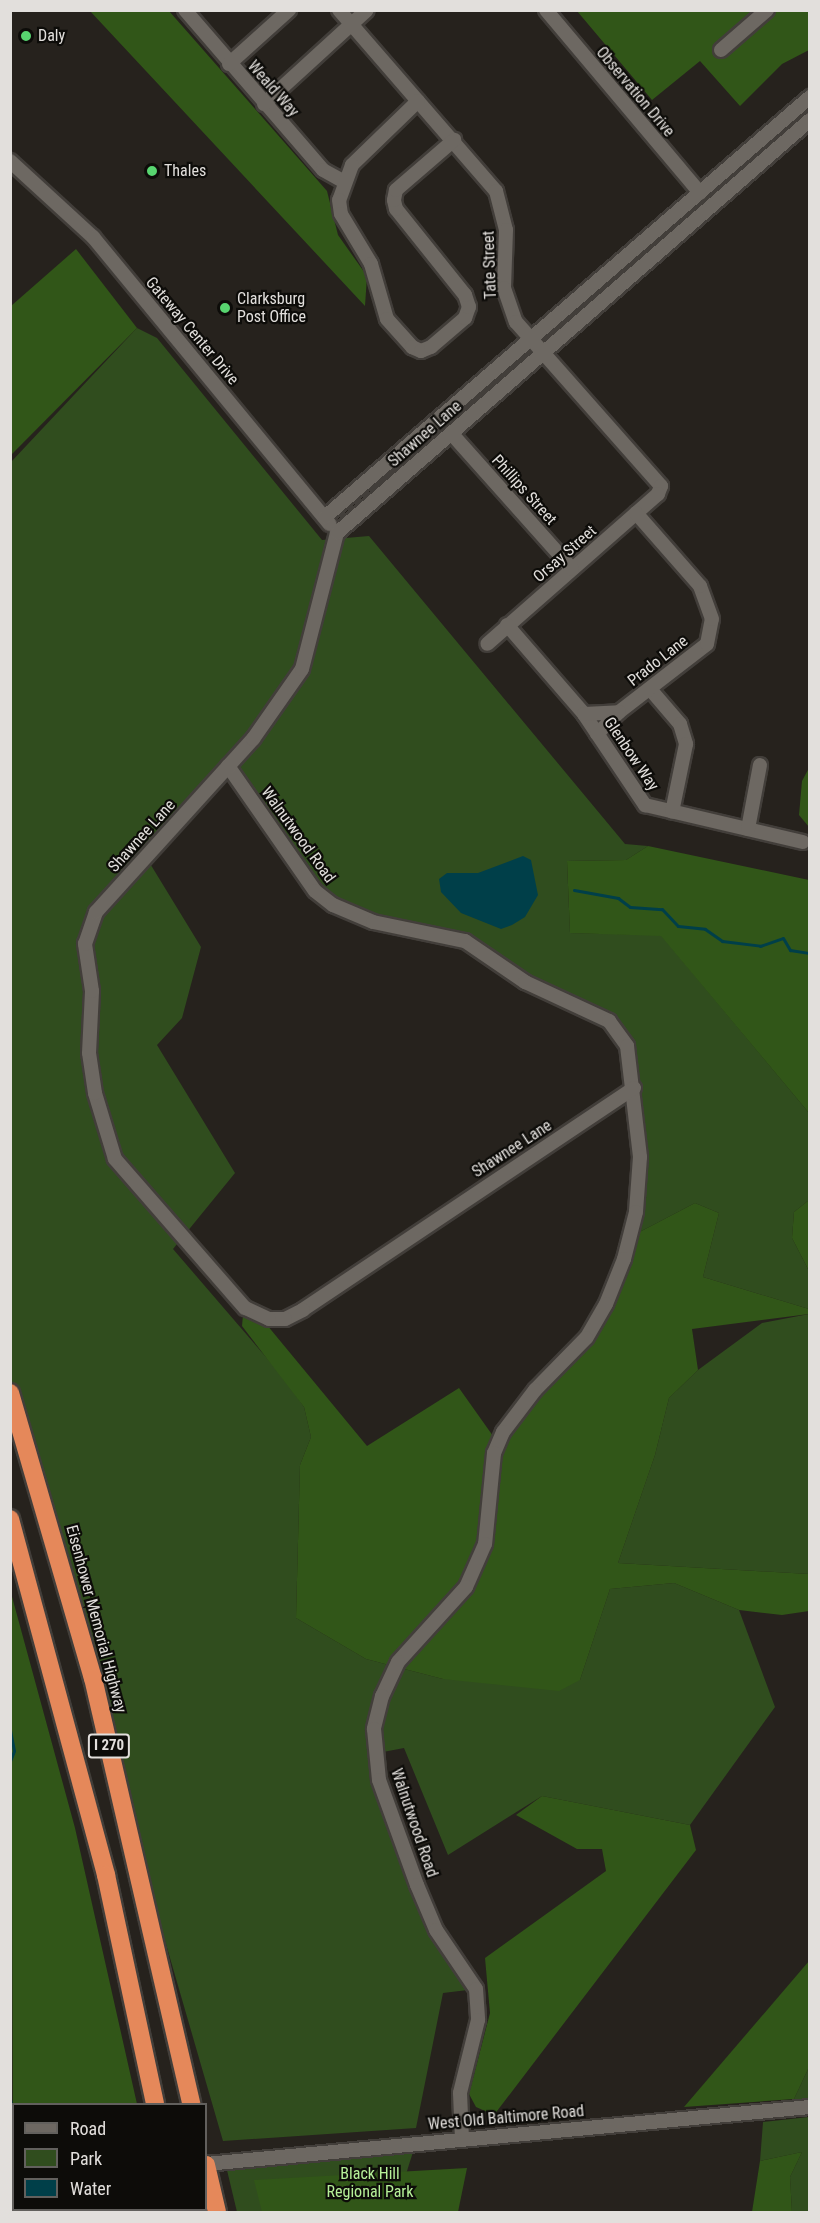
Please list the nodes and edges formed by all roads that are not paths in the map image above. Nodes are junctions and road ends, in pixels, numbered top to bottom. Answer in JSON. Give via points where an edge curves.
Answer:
{"nodes":[{"id":1,"x":185,"y":10,"type":"edge"},
{"id":2,"x":290,"y":10,"type":"edge"},
{"id":3,"x":339,"y":10,"type":"edge"},
{"id":4,"x":367,"y":10,"type":"edge"},
{"id":5,"x":546,"y":10,"type":"edge"},
{"id":6,"x":767,"y":10,"type":"edge"},
{"id":7,"x":351,"y":24,"type":"junction"},
{"id":8,"x":721,"y":51,"type":"dead end"},
{"id":9,"x":229,"y":64,"type":"junction"},
{"id":10,"x":810,"y":97,"type":"edge"},
{"id":11,"x":418,"y":101,"type":"junction"},
{"id":12,"x":264,"y":104,"type":"junction"},
{"id":13,"x":810,"y":120,"type":"edge"},
{"id":14,"x":454,"y":140,"type":"junction"},
{"id":15,"x":10,"y":161,"type":"edge"},
{"id":16,"x":343,"y":181,"type":"junction"},
{"id":17,"x":700,"y":193,"type":"junction"},
{"id":18,"x":531,"y":340,"type":"junction"},
{"id":19,"x":542,"y":353,"type":"junction"},
{"id":20,"x":451,"y":433,"type":"junction"},
{"id":21,"x":661,"y":486,"type":"joint"},
{"id":22,"x":636,"y":513,"type":"junction"},
{"id":23,"x":325,"y":517,"type":"junction"},
{"id":24,"x":337,"y":532,"type":"junction"},
{"id":25,"x":572,"y":569,"type":"junction"},
{"id":26,"x":507,"y":626,"type":"junction"},
{"id":27,"x":487,"y":644,"type":"dead end"},
{"id":28,"x":650,"y":689,"type":"junction"},
{"id":29,"x":619,"y":712,"type":"junction"},
{"id":30,"x":584,"y":714,"type":"junction"},
{"id":31,"x":597,"y":734,"type":"junction"},
{"id":32,"x":760,"y":765,"type":"dead end"},
{"id":33,"x":228,"y":766,"type":"junction"},
{"id":34,"x":672,"y":812,"type":"junction"},
{"id":35,"x":748,"y":829,"type":"junction"},
{"id":36,"x":803,"y":842,"type":"dead end"},
{"id":37,"x":634,"y":1088,"type":"junction"},
{"id":38,"x":10,"y":1393,"type":"edge"},
{"id":39,"x":10,"y":1519,"type":"edge"},
{"id":40,"x":155,"y":2103,"type":"edge"},
{"id":41,"x":191,"y":2103,"type":"edge"},
{"id":42,"x":810,"y":2107,"type":"edge"},
{"id":43,"x":462,"y":2139,"type":"junction"},
{"id":44,"x":207,"y":2165,"type":"edge"},
{"id":45,"x":207,"y":2170,"type":"edge"},
{"id":46,"x":217,"y":2212,"type":"edge"}],
"edges":[{"from":1,"to":9,"type":"street","name":"Weald Way"},
{"from":2,"to":9,"type":"street"},
{"from":3,"to":7,"type":"street","name":"Tate Street"},
{"from":4,"to":7,"type":"street"},
{"from":5,"to":17,"type":"street","name":"Observation Drive"},
{"from":6,"to":8,"type":"street"},
{"from":7,"to":11,"type":"street","name":"Tate Street"},
{"from":7,"to":12,"type":"street"},
{"from":9,"to":12,"type":"street","name":"Weald Way"},
{"from":10,"to":17,"type":"street","name":"Shawnee Lane"},
{"from":11,"to":14,"type":"street","name":"Tate Street"},
{"from":11,"to":16,"type":"street","via":[[352,165]]},
{"from":12,"to":16,"type":"street","name":"Weald Way","via":[[323,170]]},
{"from":13,"to":19,"type":"street","name":"Shawnee Lane"},
{"from":14,"to":16,"type":"street","via":[[396,190],[393,200],[396,209],[465,295],[469,307],[465,318],[421,351],[412,347],[387,319],[371,264],[341,214]]},
{"from":14,"to":18,"type":"street","name":"Tate Street","via":[[496,191],[506,230],[507,305]]},
{"from":15,"to":23,"type":"street","name":"Gateway Center Drive","via":[[93,237]]},
{"from":17,"to":18,"type":"street","name":"Shawnee Lane"},
{"from":18,"to":19,"type":"street","name":"Tate Street"},
{"from":18,"to":23,"type":"street","name":"Shawnee Lane"},
{"from":19,"to":20,"type":"street","name":"Shawnee Lane"},
{"from":19,"to":21,"type":"street","name":"Tate Street"},
{"from":20,"to":24,"type":"street","name":"Shawnee Lane"},
{"from":20,"to":25,"type":"street","name":"Phillips Street"},
{"from":21,"to":22,"type":"street","name":"Orsay Street","via":[[658,494]]},
{"from":22,"to":25,"type":"street","name":"Orsay Street"},
{"from":22,"to":28,"type":"street","name":"Prado Lane","via":[[700,586],[712,619],[707,644]]},
{"from":23,"to":24,"type":"street","name":"Gateway Center Drive"},
{"from":24,"to":33,"type":"street","name":"Shawnee Lane","via":[[302,669]]},
{"from":25,"to":26,"type":"street","name":"Orsay Street"},
{"from":26,"to":27,"type":"street","name":"Orsay Street"},
{"from":26,"to":30,"type":"street","name":"Glenbow Way"},
{"from":28,"to":29,"type":"street","name":"Prado Lane"},
{"from":28,"to":34,"type":"street","via":[[680,724],[686,744]]},
{"from":29,"to":30,"type":"street"},
{"from":29,"to":31,"type":"street","name":"Prado Lane"},
{"from":30,"to":31,"type":"street","name":"Glenbow Way"},
{"from":31,"to":34,"type":"street","name":"Glenbow Way","via":[[645,805]]},
{"from":32,"to":35,"type":"street"},
{"from":33,"to":37,"type":"street","name":"Walnutwood Road","via":[[315,891],[373,922],[465,941],[525,981],[590,1009],[609,1021],[627,1046]]},
{"from":33,"to":37,"type":"street","name":"Shawnee Lane","via":[[96,912],[85,944],[92,991],[88,1053],[95,1093],[115,1159],[244,1308],[269,1319],[285,1319],[303,1310]]},
{"from":34,"to":35,"type":"street","name":"Glenbow Way"},
{"from":35,"to":36,"type":"street","name":"Glenbow Way"},
{"from":37,"to":43,"type":"street","name":"Walnutwood Road","via":[[640,1157],[636,1212],[606,1304],[586,1338],[535,1390],[503,1432],[494,1453],[484,1544],[466,1587],[398,1662],[382,1696],[374,1729],[379,1780],[417,1885],[436,1930],[476,1989],[478,2020],[460,2093]]},
{"from":38,"to":41,"type":"highway","name":"Eisenhower Memorial Highway","number":"I 270","via":[[93,1678]]},
{"from":39,"to":40,"type":"highway","number":"I 270","via":[[106,1875]]},
{"from":42,"to":43,"type":"street","name":"West Old Baltimore Road"},
{"from":43,"to":44,"type":"street","name":"West Old Baltimore Road"},
{"from":45,"to":46,"type":"highway"}]}
